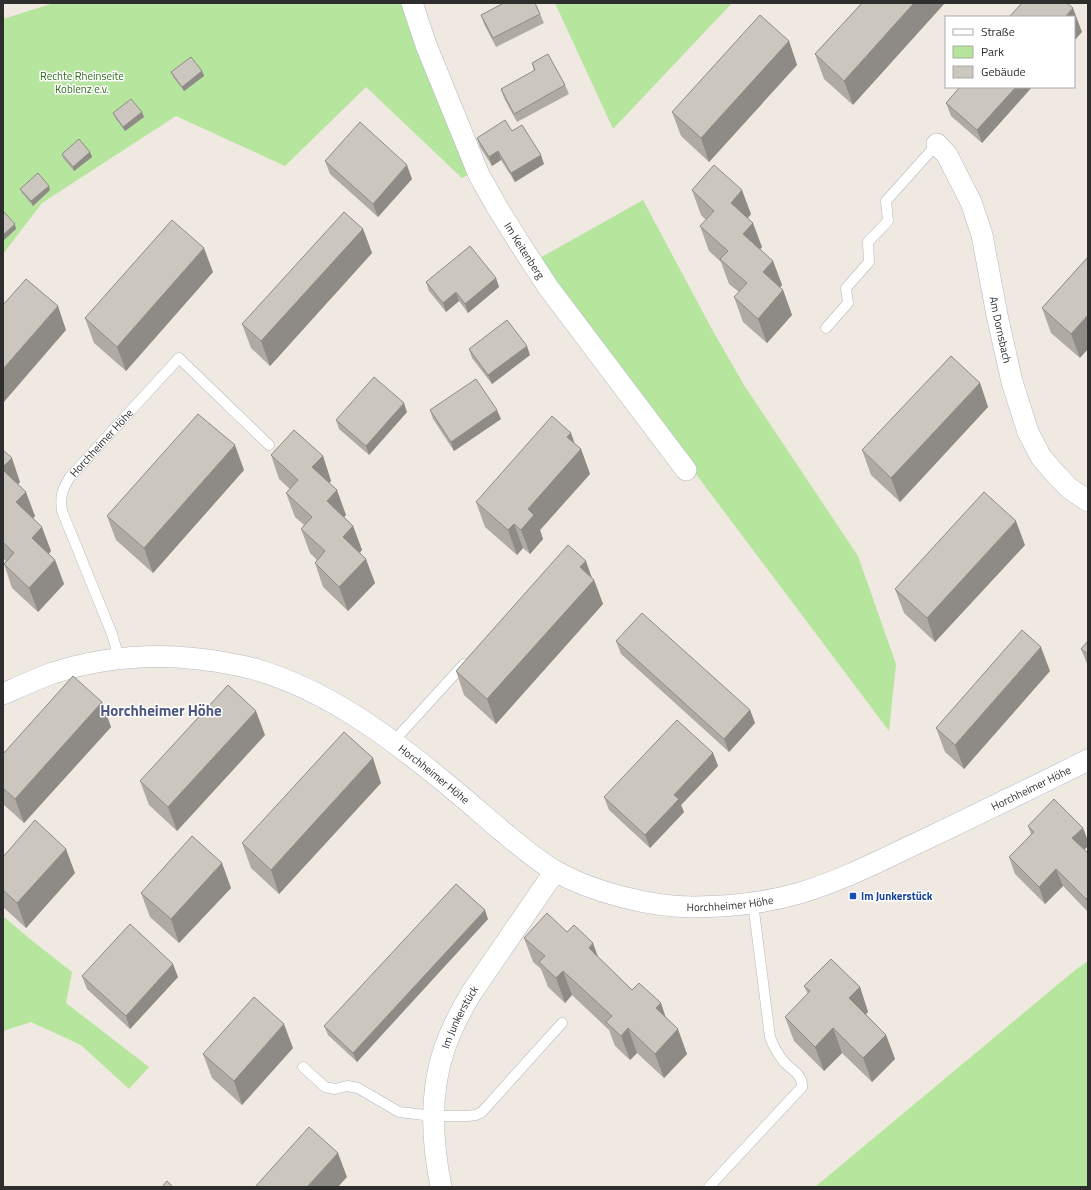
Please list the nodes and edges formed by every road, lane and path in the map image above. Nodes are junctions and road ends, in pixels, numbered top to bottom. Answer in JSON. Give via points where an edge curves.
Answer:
{"nodes":[{"id":1,"x":412,"y":3,"type":"edge"},
{"id":2,"x":937,"y":144,"type":"joint"},
{"id":3,"x":826,"y":328,"type":"dead end"},
{"id":4,"x":269,"y":445,"type":"dead end"},
{"id":5,"x":686,"y":470,"type":"dead end"},
{"id":6,"x":1088,"y":501,"type":"edge"},
{"id":7,"x":472,"y":656,"type":"edge"},
{"id":8,"x":119,"y":658,"type":"junction"},
{"id":9,"x":3,"y":694,"type":"edge"},
{"id":10,"x":393,"y":742,"type":"junction"},
{"id":11,"x":1088,"y":760,"type":"edge"},
{"id":12,"x":555,"y":871,"type":"junction"},
{"id":13,"x":753,"y":903,"type":"junction"},
{"id":14,"x":562,"y":1023,"type":"dead end"},
{"id":15,"x":304,"y":1067,"type":"dead end"},
{"id":16,"x":434,"y":1116,"type":"junction"},
{"id":17,"x":441,"y":1187,"type":"edge"},
{"id":18,"x":710,"y":1187,"type":"edge"}],
"edges":[{"from":1,"to":5,"type":"street","name":"Im Keitenberg","via":[[426,45],[479,175],[497,207],[548,287]]},
{"from":2,"to":3,"type":"lane","via":[[886,201],[888,222],[868,242],[869,262],[846,288],[848,303]]},
{"from":2,"to":6,"type":"street","name":"Am Dornsbach","via":[[947,155],[971,202],[982,235],[1012,382],[1028,432],[1041,457],[1059,479]]},
{"from":4,"to":8,"type":"lane","name":"Horchheimer Höhe","via":[[179,358],[70,477],[61,495],[62,511],[112,634]]},
{"from":7,"to":10,"type":"lane","name":"Horchheimer Höhe"},
{"from":8,"to":9,"type":"street","name":"Horchheimer Höhe","via":[[53,673]]},
{"from":8,"to":10,"type":"street","name":"Horchheimer Höhe","via":[[185,658],[224,662],[254,669],[297,684],[318,695]]},
{"from":10,"to":12,"type":"street","name":"Horchheimer Höhe","via":[[525,850]]},
{"from":11,"to":13,"type":"street","name":"Horchheimer Höhe","via":[[968,820],[827,884],[800,893]]},
{"from":12,"to":13,"type":"street","name":"Horchheimer Höhe","via":[[594,888],[655,903],[690,907]]},
{"from":12,"to":16,"type":"street","name":"Im Junkerstück","via":[[460,1012],[438,1070]]},
{"from":13,"to":18,"type":"lane","via":[[770,1037],[774,1049],[802,1081],[802,1087]]},
{"from":14,"to":16,"type":"lane","via":[[482,1112],[467,1116]]},
{"from":15,"to":16,"type":"lane","via":[[325,1087],[335,1090],[347,1086],[358,1088],[399,1112]]},
{"from":16,"to":17,"type":"street","name":"Im Junkerstück","via":[[434,1149]]}]}
